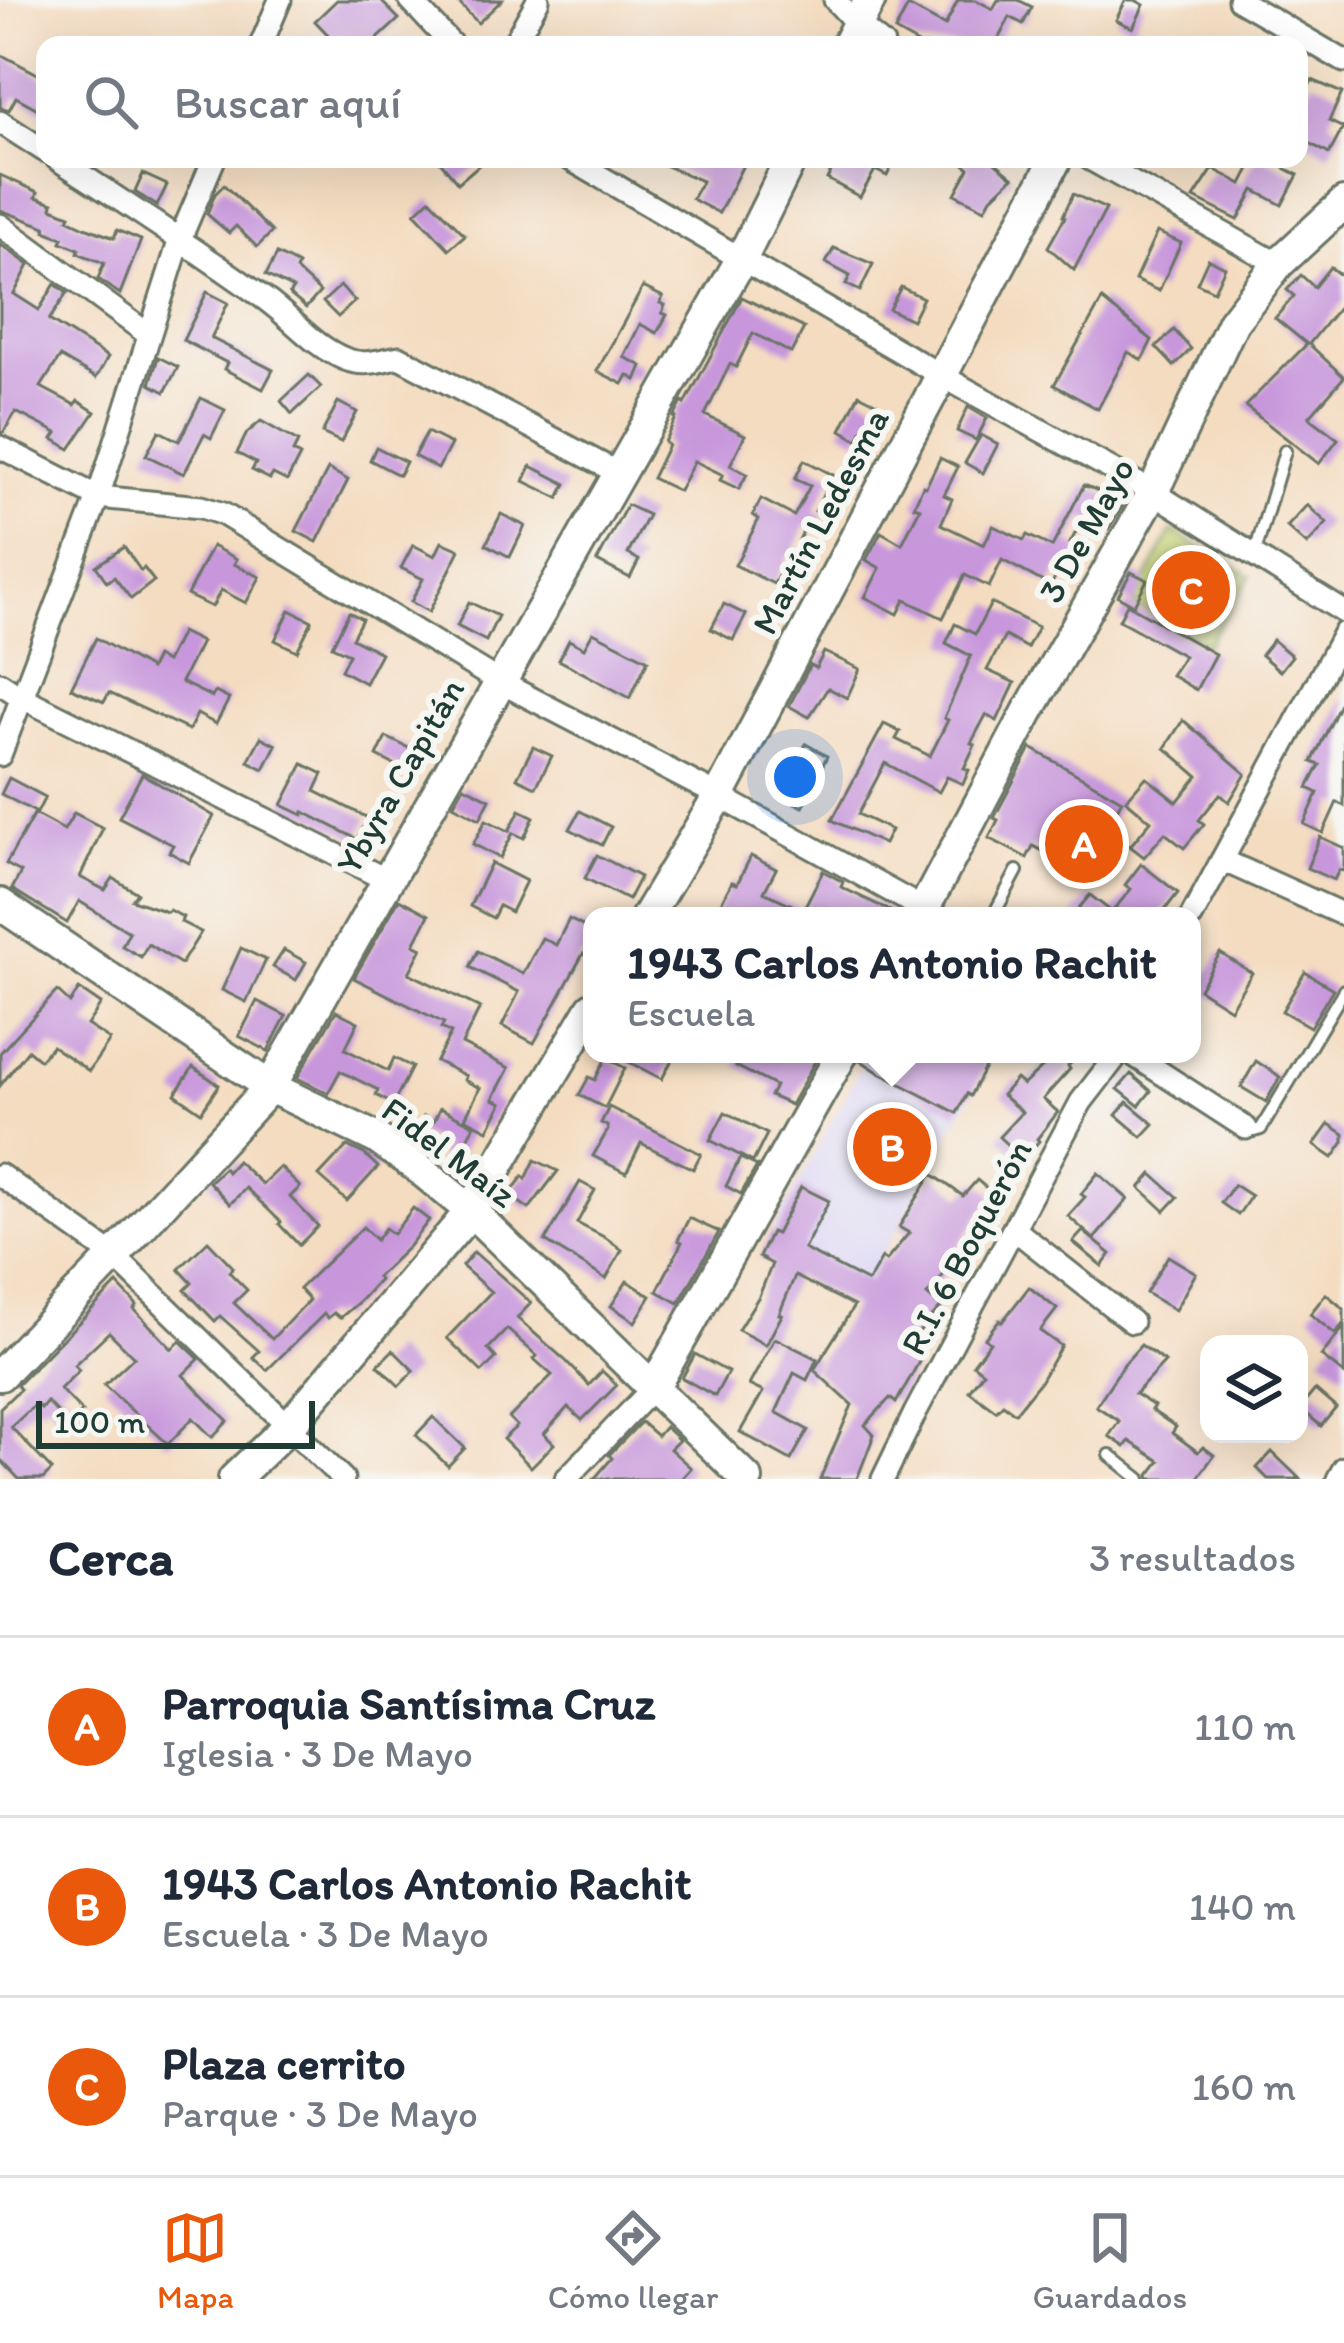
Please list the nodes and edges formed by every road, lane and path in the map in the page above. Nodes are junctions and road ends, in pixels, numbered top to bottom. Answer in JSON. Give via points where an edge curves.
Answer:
{"nodes":[{"id":1,"x":280,"y":0,"type":"edge"},
{"id":2,"x":410,"y":0,"type":"edge"},
{"id":3,"x":538,"y":0,"type":"edge"},
{"id":4,"x":835,"y":0,"type":"edge"},
{"id":5,"x":1248,"y":2,"type":"edge"},
{"id":6,"x":858,"y":23,"type":"edge"},
{"id":7,"x":265,"y":36,"type":"edge"},
{"id":8,"x":444,"y":36,"type":"edge"},
{"id":9,"x":518,"y":36,"type":"edge"},
{"id":10,"x":1303,"y":36,"type":"edge"},
{"id":11,"x":1308,"y":39,"type":"edge"},
{"id":12,"x":1344,"y":61,"type":"edge"},
{"id":13,"x":0,"y":122,"type":"edge"},
{"id":14,"x":36,"y":145,"type":"edge"},
{"id":15,"x":71,"y":168,"type":"edge"},
{"id":16,"x":210,"y":168,"type":"edge"},
{"id":17,"x":586,"y":168,"type":"edge"},
{"id":18,"x":787,"y":168,"type":"edge"},
{"id":19,"x":1051,"y":168,"type":"edge"},
{"id":20,"x":1106,"y":168,"type":"edge"},
{"id":21,"x":1344,"y":203,"type":"edge"},
{"id":22,"x":0,"y":225,"type":"edge"},
{"id":23,"x":180,"y":239,"type":"junction"},
{"id":24,"x":742,"y":258,"type":"junction"},
{"id":25,"x":1278,"y":264,"type":"junction"},
{"id":26,"x":148,"y":335,"type":"junction"},
{"id":27,"x":941,"y":376,"type":"junction"},
{"id":28,"x":0,"y":447,"type":"edge"},
{"id":29,"x":1285,"y":451,"type":"dead end"},
{"id":30,"x":620,"y":474,"type":"junction"},
{"id":31,"x":1154,"y":492,"type":"junction"},
{"id":32,"x":98,"y":497,"type":"junction"},
{"id":33,"x":1255,"y":556,"type":"junction"},
{"id":34,"x":1344,"y":612,"type":"edge"},
{"id":35,"x":1344,"y":633,"type":"edge"},
{"id":36,"x":498,"y":681,"type":"junction"},
{"id":37,"x":0,"y":683,"type":"edge"},
{"id":38,"x":23,"y":698,"type":"junction"},
{"id":39,"x":0,"y":755,"type":"edge"},
{"id":40,"x":718,"y":796,"type":"junction"},
{"id":41,"x":1222,"y":860,"type":"junction"},
{"id":42,"x":1018,"y":871,"type":"dead end"},
{"id":43,"x":386,"y":879,"type":"junction"},
{"id":44,"x":0,"y":904,"type":"edge"},
{"id":45,"x":652,"y":907,"type":"edge"},
{"id":46,"x":915,"y":907,"type":"edge"},
{"id":47,"x":930,"y":907,"type":"edge"},
{"id":48,"x":998,"y":907,"type":"edge"},
{"id":49,"x":1197,"y":907,"type":"edge"},
{"id":50,"x":1344,"y":915,"type":"edge"},
{"id":51,"x":1344,"y":990,"type":"edge"},
{"id":52,"x":583,"y":1023,"type":"edge"},
{"id":53,"x":837,"y":1063,"type":"edge"},
{"id":54,"x":1111,"y":1063,"type":"edge"},
{"id":55,"x":1146,"y":1063,"type":"edge"},
{"id":56,"x":270,"y":1087,"type":"junction"},
{"id":57,"x":1246,"y":1128,"type":"joint"},
{"id":58,"x":0,"y":1175,"type":"edge"},
{"id":59,"x":471,"y":1211,"type":"junction"},
{"id":60,"x":1013,"y":1229,"type":"junction"},
{"id":61,"x":114,"y":1256,"type":"junction"},
{"id":62,"x":1132,"y":1322,"type":"dead end"},
{"id":63,"x":0,"y":1375,"type":"edge"},
{"id":64,"x":654,"y":1387,"type":"junction"},
{"id":65,"x":289,"y":1426,"type":"junction"},
{"id":66,"x":1110,"y":1455,"type":"dead end"},
{"id":67,"x":1344,"y":1468,"type":"edge"},
{"id":68,"x":234,"y":1479,"type":"edge"},
{"id":69,"x":343,"y":1479,"type":"edge"},
{"id":70,"x":566,"y":1479,"type":"edge"},
{"id":71,"x":747,"y":1479,"type":"edge"},
{"id":72,"x":883,"y":1479,"type":"edge"},
{"id":73,"x":1140,"y":1479,"type":"edge"},
{"id":74,"x":1338,"y":1479,"type":"edge"}],
"edges":[{"from":1,"to":7,"type":"street"},
{"from":2,"to":8,"type":"street"},
{"from":3,"to":9,"type":"street"},
{"from":4,"to":6,"type":"street"},
{"from":5,"to":10,"type":"street"},
{"from":11,"to":12,"type":"street"},
{"from":13,"to":14,"type":"street"},
{"from":15,"to":23,"type":"street"},
{"from":16,"to":23,"type":"street"},
{"from":17,"to":24,"type":"street"},
{"from":18,"to":24,"type":"street","name":"Ybyra Capitán"},
{"from":19,"to":27,"type":"street","name":"Martín Ledesma"},
{"from":20,"to":25,"type":"street"},
{"from":21,"to":25,"type":"street","name":"3 De Mayo"},
{"from":22,"to":26,"type":"street"},
{"from":23,"to":26,"type":"street"},
{"from":23,"to":30,"type":"street","via":[[334,354],[352,362],[399,357]]},
{"from":24,"to":27,"type":"street"},
{"from":24,"to":30,"type":"street","name":"Ybyra Capitán"},
{"from":25,"to":31,"type":"street","name":"3 De Mayo","via":[[1233,322]]},
{"from":26,"to":32,"type":"street"},
{"from":27,"to":31,"type":"street"},
{"from":27,"to":40,"type":"street","name":"Martín Ledesma"},
{"from":28,"to":32,"type":"street"},
{"from":29,"to":33,"type":"lane"},
{"from":30,"to":36,"type":"street","name":"Ybyra Capitán"},
{"from":31,"to":33,"type":"street"},
{"from":31,"to":47,"type":"street","name":"3 De Mayo","via":[[1029,710]]},
{"from":32,"to":36,"type":"street","via":[[223,514]]},
{"from":32,"to":38,"type":"street"},
{"from":33,"to":34,"type":"street"},
{"from":35,"to":41,"type":"street"},
{"from":36,"to":40,"type":"street"},
{"from":36,"to":43,"type":"street","name":"Ybyra Capitán"},
{"from":37,"to":38,"type":"street"},
{"from":38,"to":39,"type":"street"},
{"from":38,"to":43,"type":"street"},
{"from":40,"to":45,"type":"street","name":"Martín Ledesma"},
{"from":40,"to":46,"type":"street"},
{"from":41,"to":49,"type":"street"},
{"from":41,"to":50,"type":"street"},
{"from":42,"to":48,"type":"lane"},
{"from":43,"to":56,"type":"street","name":"Ybyra Capitán"},
{"from":44,"to":56,"type":"street","name":"Fidel Maíz"},
{"from":51,"to":57,"type":"lane","via":[[1261,1129]]},
{"from":52,"to":59,"type":"street"},
{"from":53,"to":64,"type":"street"},
{"from":54,"to":60,"type":"street","name":"R.I. 6 Boquerón","via":[[1081,1102]]},
{"from":55,"to":57,"type":"street"},
{"from":56,"to":59,"type":"street","name":"Fidel Maíz","via":[[376,1138]]},
{"from":56,"to":61,"type":"street","name":"Ybyra Capitán"},
{"from":58,"to":61,"type":"street"},
{"from":59,"to":64,"type":"street","name":"Fidel Maíz"},
{"from":59,"to":65,"type":"street"},
{"from":60,"to":62,"type":"street"},
{"from":60,"to":72,"type":"street","name":"R.I. 6 Boquerón"},
{"from":61,"to":63,"type":"street","name":"Ybyra Capitán"},
{"from":61,"to":65,"type":"street"},
{"from":64,"to":70,"type":"street"},
{"from":64,"to":71,"type":"street","name":"Fidel Maíz"},
{"from":65,"to":68,"type":"street"},
{"from":65,"to":69,"type":"street"},
{"from":66,"to":73,"type":"lane"},
{"from":67,"to":74,"type":"street"}]}
